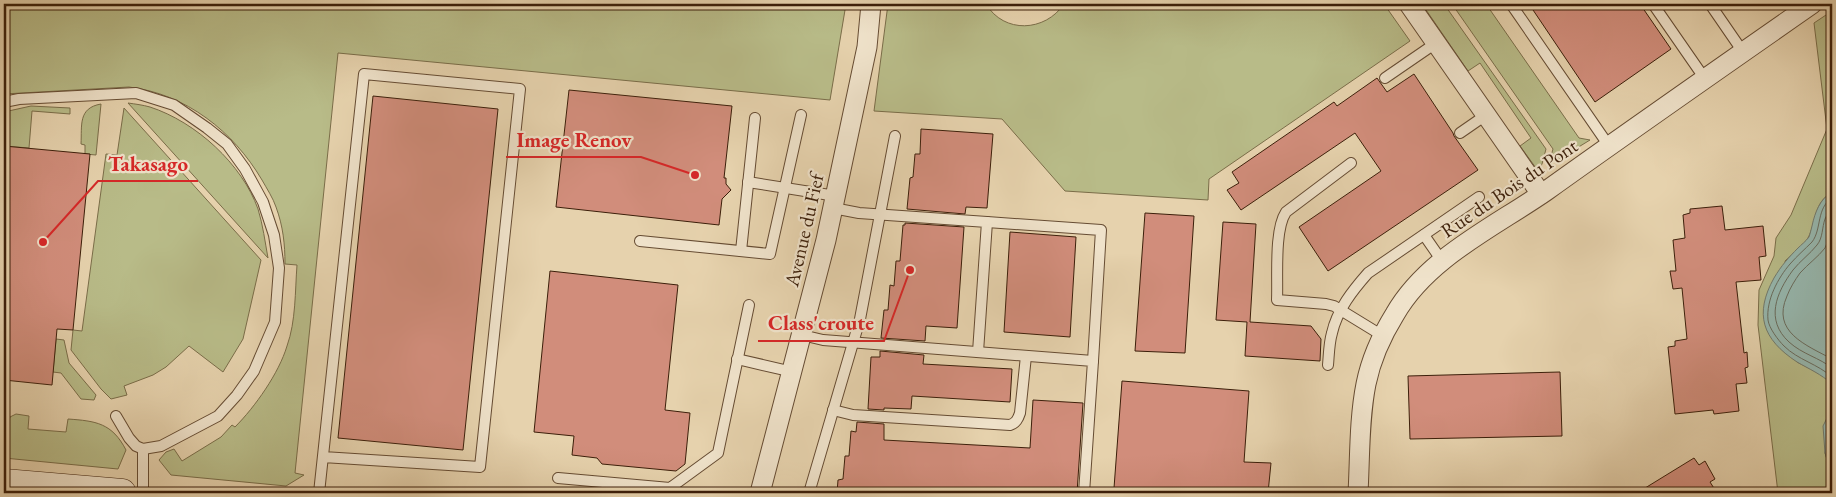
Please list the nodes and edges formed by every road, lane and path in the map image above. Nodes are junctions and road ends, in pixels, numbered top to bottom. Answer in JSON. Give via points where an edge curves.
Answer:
{"nodes":[{"id":1,"x":871,"y":4,"type":"edge"},
{"id":2,"x":1409,"y":4,"type":"edge"},
{"id":3,"x":1511,"y":4,"type":"edge"},
{"id":4,"x":1654,"y":4,"type":"edge"},
{"id":5,"x":1710,"y":4,"type":"edge"},
{"id":6,"x":1812,"y":4,"type":"edge"},
{"id":7,"x":1436,"y":43,"type":"junction"},
{"id":8,"x":1743,"y":52,"type":"junction"},
{"id":9,"x":1385,"y":78,"type":"dead end"},
{"id":10,"x":1705,"y":79,"type":"junction"},
{"id":11,"x":4,"y":102,"type":"edge"},
{"id":12,"x":801,"y":115,"type":"dead end"},
{"id":13,"x":1486,"y":115,"type":"junction"},
{"id":14,"x":755,"y":118,"type":"dead end"},
{"id":15,"x":1460,"y":133,"type":"dead end"},
{"id":16,"x":895,"y":136,"type":"dead end"},
{"id":17,"x":1609,"y":146,"type":"junction"},
{"id":18,"x":1351,"y":163,"type":"dead end"},
{"id":19,"x":748,"y":182,"type":"junction"},
{"id":20,"x":785,"y":188,"type":"junction"},
{"id":21,"x":1541,"y":194,"type":"junction"},
{"id":22,"x":1479,"y":198,"type":"dead end"},
{"id":23,"x":834,"y":202,"type":"junction"},
{"id":24,"x":880,"y":215,"type":"junction"},
{"id":25,"x":987,"y":222,"type":"junction"},
{"id":26,"x":1424,"y":235,"type":"junction"},
{"id":27,"x":640,"y":241,"type":"dead end"},
{"id":28,"x":741,"y":251,"type":"junction"},
{"id":29,"x":1442,"y":261,"type":"junction"},
{"id":30,"x":749,"y":305,"type":"dead end"},
{"id":31,"x":1341,"y":310,"type":"junction"},
{"id":32,"x":802,"y":335,"type":"junction"},
{"id":33,"x":1383,"y":336,"type":"junction"},
{"id":34,"x":854,"y":343,"type":"junction"},
{"id":35,"x":978,"y":352,"type":"junction"},
{"id":36,"x":1026,"y":356,"type":"junction"},
{"id":37,"x":737,"y":359,"type":"junction"},
{"id":38,"x":1093,"y":361,"type":"junction"},
{"id":39,"x":1328,"y":365,"type":"dead end"},
{"id":40,"x":793,"y":372,"type":"junction"},
{"id":41,"x":834,"y":410,"type":"junction"},
{"id":42,"x":116,"y":416,"type":"dead end"},
{"id":43,"x":143,"y":450,"type":"junction"},
{"id":44,"x":323,"y":457,"type":"junction"},
{"id":45,"x":558,"y":478,"type":"dead end"},
{"id":46,"x":4,"y":483,"type":"edge"},
{"id":47,"x":122,"y":493,"type":"edge"},
{"id":48,"x":143,"y":493,"type":"edge"},
{"id":49,"x":319,"y":493,"type":"edge"},
{"id":50,"x":760,"y":493,"type":"edge"},
{"id":51,"x":809,"y":493,"type":"edge"},
{"id":52,"x":1084,"y":493,"type":"edge"},
{"id":53,"x":1358,"y":493,"type":"edge"}],
"edges":[{"from":1,"to":23,"type":"street","name":"Avenue du Fief","via":[[867,47]]},
{"from":2,"to":7,"type":"street"},
{"from":3,"to":17,"type":"lane"},
{"from":4,"to":10,"type":"lane"},
{"from":5,"to":8,"type":"lane"},
{"from":6,"to":8,"type":"street","name":"Rue du Bois du Pont"},
{"from":7,"to":9,"type":"lane"},
{"from":7,"to":13,"type":"street"},
{"from":8,"to":10,"type":"street","name":"Rue du Bois du Pont"},
{"from":10,"to":17,"type":"street","name":"Rue du Bois du Pont"},
{"from":11,"to":43,"type":"lane","via":[[136,93],[174,105],[227,144],[263,202],[274,235],[279,268],[274,322],[254,371],[218,416],[161,446]]},
{"from":12,"to":20,"type":"lane"},
{"from":13,"to":15,"type":"lane"},
{"from":13,"to":21,"type":"street"},
{"from":14,"to":19,"type":"lane"},
{"from":16,"to":24,"type":"lane"},
{"from":17,"to":21,"type":"street","name":"Rue du Bois du Pont"},
{"from":18,"to":31,"type":"lane","via":[[1286,212],[1279,232],[1277,300],[1326,304]]},
{"from":19,"to":20,"type":"lane"},
{"from":19,"to":28,"type":"lane"},
{"from":20,"to":23,"type":"lane"},
{"from":20,"to":28,"type":"lane","via":[[770,254]]},
{"from":21,"to":29,"type":"street","name":"Rue du Bois du Pont"},
{"from":22,"to":26,"type":"lane"},
{"from":23,"to":24,"type":"lane","via":[[859,213]]},
{"from":23,"to":32,"type":"street","name":"Avenue du Fief"},
{"from":24,"to":25,"type":"lane"},
{"from":24,"to":34,"type":"lane"},
{"from":25,"to":35,"type":"lane"},
{"from":25,"to":38,"type":"lane","via":[[1101,230]]},
{"from":26,"to":29,"type":"lane"},
{"from":26,"to":31,"type":"lane","via":[[1368,273]]},
{"from":27,"to":28,"type":"lane"},
{"from":29,"to":33,"type":"street","name":"Rue du Bois du Pont","via":[[1411,291]]},
{"from":30,"to":37,"type":"lane"},
{"from":31,"to":33,"type":"lane"},
{"from":31,"to":39,"type":"lane","via":[[1332,333]]},
{"from":32,"to":34,"type":"lane"},
{"from":32,"to":40,"type":"street","name":"Avenue du Fief"},
{"from":33,"to":53,"type":"street","name":"Rue du Bois du Pont","via":[[1366,384]]},
{"from":34,"to":35,"type":"lane"},
{"from":34,"to":41,"type":"lane"},
{"from":35,"to":36,"type":"lane"},
{"from":36,"to":38,"type":"lane"},
{"from":36,"to":41,"type":"lane","via":[[1020,413],[1014,424],[853,415]]},
{"from":37,"to":40,"type":"lane"},
{"from":37,"to":45,"type":"lane","via":[[718,453],[670,488]]},
{"from":38,"to":52,"type":"lane"},
{"from":40,"to":50,"type":"street","name":"Avenue du Fief"},
{"from":41,"to":51,"type":"lane"},
{"from":42,"to":43,"type":"lane","via":[[129,438]]},
{"from":43,"to":48,"type":"lane"},
{"from":44,"to":44,"type":"lane","via":[[364,74],[520,90],[480,467]]},
{"from":44,"to":49,"type":"lane"},
{"from":46,"to":47,"type":"street"}]}
